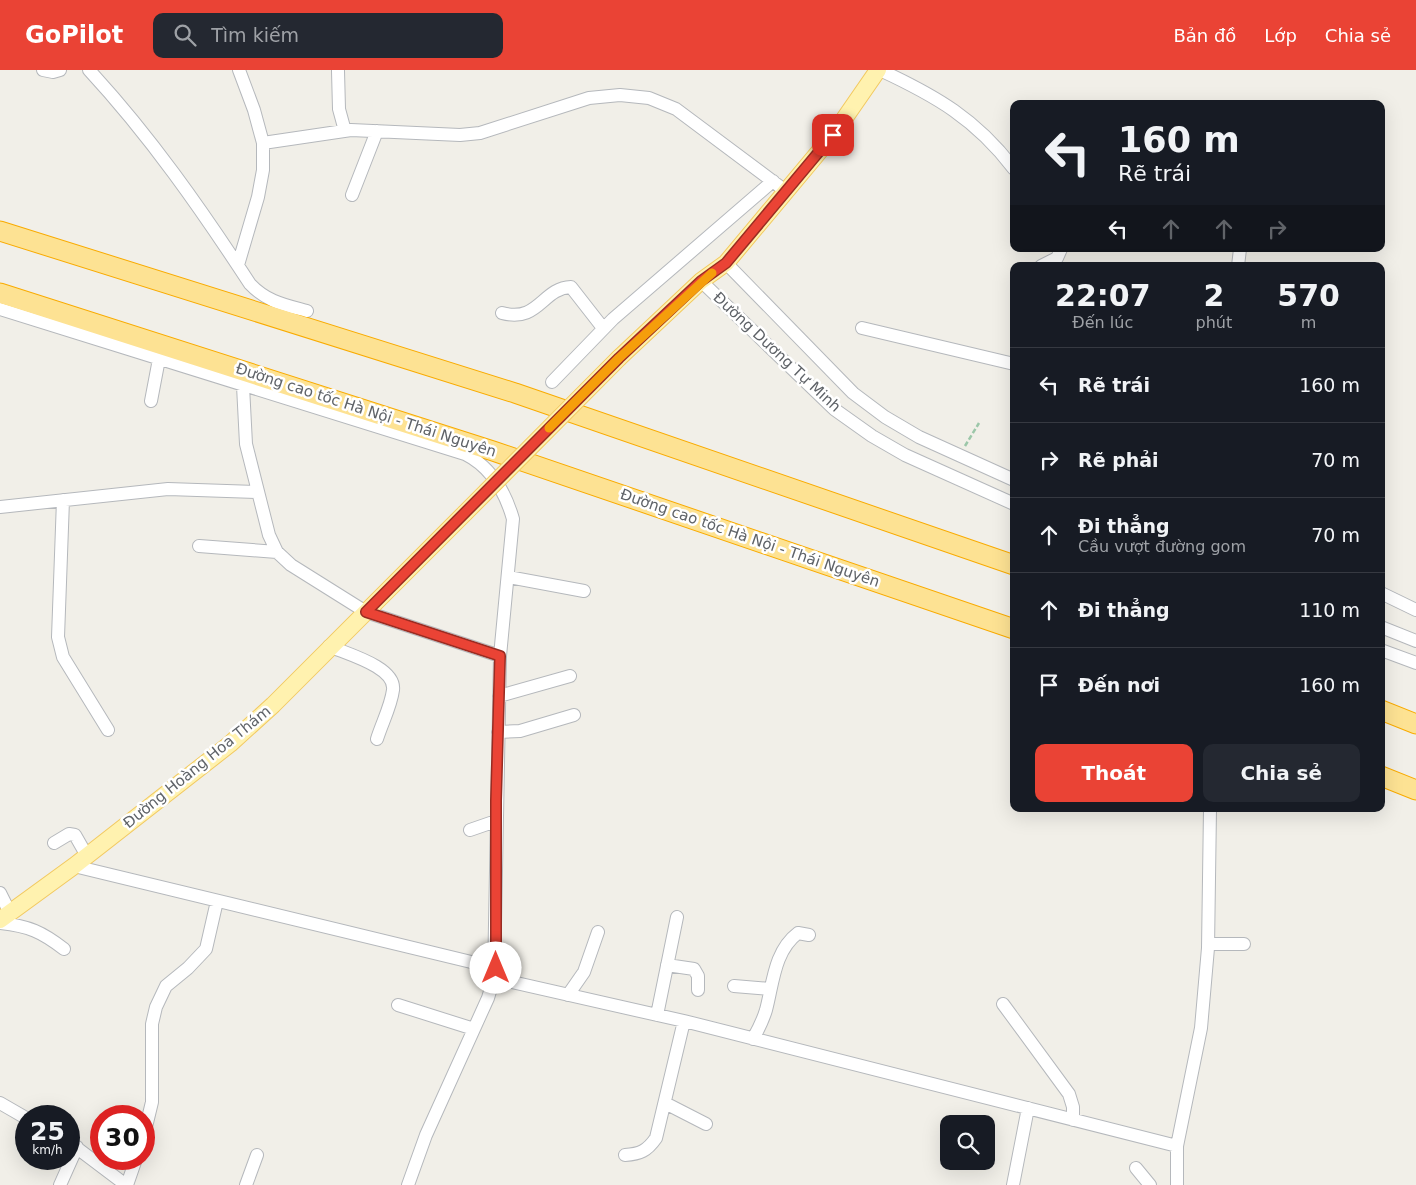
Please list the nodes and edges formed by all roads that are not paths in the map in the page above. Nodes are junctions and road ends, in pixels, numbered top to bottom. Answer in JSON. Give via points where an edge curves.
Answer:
{"nodes":[{"id":1,"x":43,"y":70,"type":"edge"},
{"id":2,"x":60,"y":70,"type":"edge"},
{"id":3,"x":89,"y":70,"type":"edge"},
{"id":4,"x":879,"y":70,"type":"edge"},
{"id":5,"x":338,"y":71,"type":"edge"},
{"id":6,"x":243,"y":72,"type":"edge"},
{"id":7,"x":345,"y":131,"type":"junction"},
{"id":8,"x":377,"y":131,"type":"junction"},
{"id":9,"x":263,"y":143,"type":"junction"},
{"id":10,"x":1010,"y":164,"type":"edge"},
{"id":11,"x":773,"y":181,"type":"junction"},
{"id":12,"x":788,"y":192,"type":"junction"},
{"id":13,"x":352,"y":195,"type":"dead end"},
{"id":14,"x":0,"y":231,"type":"edge"},
{"id":15,"x":1060,"y":252,"type":"edge"},
{"id":16,"x":1049,"y":262,"type":"edge"},
{"id":17,"x":726,"y":263,"type":"junction"},
{"id":18,"x":238,"y":265,"type":"junction"},
{"id":19,"x":701,"y":281,"type":"junction"},
{"id":20,"x":0,"y":294,"type":"edge"},
{"id":21,"x":0,"y":309,"type":"edge"},
{"id":22,"x":307,"y":311,"type":"dead end"},
{"id":23,"x":502,"y":313,"type":"dead end"},
{"id":24,"x":603,"y":328,"type":"junction"},
{"id":25,"x":862,"y":328,"type":"dead end"},
{"id":26,"x":159,"y":359,"type":"junction"},
{"id":27,"x":1010,"y":363,"type":"edge"},
{"id":28,"x":552,"y":382,"type":"dead end"},
{"id":29,"x":243,"y":386,"type":"junction"},
{"id":30,"x":151,"y":401,"type":"dead end"},
{"id":31,"x":1010,"y":478,"type":"edge"},
{"id":32,"x":257,"y":492,"type":"junction"},
{"id":33,"x":63,"y":500,"type":"junction"},
{"id":34,"x":1010,"y":502,"type":"edge"},
{"id":35,"x":0,"y":507,"type":"edge"},
{"id":36,"x":199,"y":546,"type":"dead end"},
{"id":37,"x":278,"y":552,"type":"junction"},
{"id":38,"x":1010,"y":564,"type":"edge"},
{"id":39,"x":508,"y":577,"type":"junction"},
{"id":40,"x":584,"y":591,"type":"dead end"},
{"id":41,"x":1385,"y":595,"type":"edge"},
{"id":42,"x":1416,"y":610,"type":"edge"},
{"id":43,"x":366,"y":612,"type":"junction"},
{"id":44,"x":1010,"y":628,"type":"edge"},
{"id":45,"x":1385,"y":629,"type":"edge"},
{"id":46,"x":1416,"y":641,"type":"edge"},
{"id":47,"x":330,"y":646,"type":"junction"},
{"id":48,"x":1385,"y":651,"type":"edge"},
{"id":49,"x":500,"y":656,"type":"junction"},
{"id":50,"x":1416,"y":663,"type":"edge"},
{"id":51,"x":570,"y":676,"type":"dead end"},
{"id":52,"x":499,"y":696,"type":"junction"},
{"id":53,"x":1385,"y":712,"type":"edge"},
{"id":54,"x":574,"y":715,"type":"dead end"},
{"id":55,"x":1416,"y":724,"type":"edge"},
{"id":56,"x":108,"y":730,"type":"dead end"},
{"id":57,"x":498,"y":732,"type":"junction"},
{"id":58,"x":378,"y":739,"type":"dead end"},
{"id":59,"x":1385,"y":778,"type":"edge"},
{"id":60,"x":1416,"y":790,"type":"edge"},
{"id":61,"x":1210,"y":812,"type":"edge"},
{"id":62,"x":496,"y":821,"type":"junction"},
{"id":63,"x":470,"y":830,"type":"dead end"},
{"id":64,"x":54,"y":843,"type":"dead end"},
{"id":65,"x":87,"y":856,"type":"junction"},
{"id":66,"x":74,"y":866,"type":"junction"},
{"id":67,"x":0,"y":893,"type":"edge"},
{"id":68,"x":217,"y":901,"type":"junction"},
{"id":69,"x":677,"y":917,"type":"dead end"},
{"id":70,"x":3,"y":919,"type":"edge"},
{"id":71,"x":598,"y":932,"type":"dead end"},
{"id":72,"x":809,"y":935,"type":"dead end"},
{"id":73,"x":1208,"y":944,"type":"junction"},
{"id":74,"x":1244,"y":944,"type":"dead end"},
{"id":75,"x":64,"y":949,"type":"dead end"},
{"id":76,"x":667,"y":965,"type":"junction"},
{"id":77,"x":495,"y":973,"type":"junction"},
{"id":78,"x":734,"y":986,"type":"dead end"},
{"id":79,"x":770,"y":988,"type":"junction"},
{"id":80,"x":698,"y":990,"type":"dead end"},
{"id":81,"x":568,"y":995,"type":"junction"},
{"id":82,"x":1003,"y":1004,"type":"dead end"},
{"id":83,"x":398,"y":1005,"type":"dead end"},
{"id":84,"x":657,"y":1015,"type":"junction"},
{"id":85,"x":684,"y":1021,"type":"junction"},
{"id":86,"x":474,"y":1029,"type":"junction"},
{"id":87,"x":754,"y":1039,"type":"junction"},
{"id":88,"x":0,"y":1103,"type":"edge"},
{"id":89,"x":665,"y":1103,"type":"junction"},
{"id":90,"x":151,"y":1105,"type":"edge"},
{"id":91,"x":1028,"y":1108,"type":"junction"},
{"id":92,"x":15,"y":1112,"type":"edge"},
{"id":93,"x":1072,"y":1120,"type":"junction"},
{"id":94,"x":706,"y":1124,"type":"dead end"},
{"id":95,"x":1177,"y":1146,"type":"junction"},
{"id":96,"x":80,"y":1149,"type":"edge"},
{"id":97,"x":258,"y":1155,"type":"dead end"},
{"id":98,"x":625,"y":1156,"type":"dead end"},
{"id":99,"x":1136,"y":1168,"type":"dead end"},
{"id":100,"x":65,"y":1170,"type":"edge"},
{"id":101,"x":132,"y":1170,"type":"edge"},
{"id":102,"x":60,"y":1185,"type":"edge"},
{"id":103,"x":127,"y":1185,"type":"edge"},
{"id":104,"x":246,"y":1185,"type":"edge"},
{"id":105,"x":408,"y":1185,"type":"edge"},
{"id":106,"x":1014,"y":1185,"type":"edge"},
{"id":107,"x":1150,"y":1185,"type":"edge"},
{"id":108,"x":1177,"y":1185,"type":"edge"}],
"edges":[{"from":1,"to":2,"type":"street"},
{"from":3,"to":18,"type":"street","via":[[162,156]]},
{"from":4,"to":10,"type":"street","via":[[920,88],[953,108],[986,137]]},
{"from":4,"to":12,"type":"main road"},
{"from":5,"to":7,"type":"street"},
{"from":6,"to":9,"type":"street"},
{"from":7,"to":8,"type":"street"},
{"from":7,"to":9,"type":"street"},
{"from":8,"to":11,"type":"street","via":[[480,133],[589,98],[620,95],[649,98],[676,109]]},
{"from":8,"to":13,"type":"street"},
{"from":9,"to":18,"type":"street","via":[[258,197]]},
{"from":11,"to":12,"type":"street"},
{"from":11,"to":24,"type":"street"},
{"from":12,"to":17,"type":"main road"},
{"from":14,"to":38,"type":"highway","via":[[515,393]]},
{"from":15,"to":16,"type":"street","via":[[1057,258]]},
{"from":17,"to":19,"type":"main road"},
{"from":17,"to":31,"type":"street","name":"Đường Dương Tự Minh","via":[[853,393],[893,422]]},
{"from":18,"to":22,"type":"street","via":[[261,295],[275,303]]},
{"from":19,"to":34,"type":"street","name":"Đường Dương Tự Minh","via":[[834,409],[905,455]]},
{"from":19,"to":43,"type":"main road","name":"Đường Hoàng Hoa Thám","bridge":true,"via":[[619,358]]},
{"from":20,"to":44,"type":"highway","name":"Đường cao tốc Hà Nội - Thái Nguyên","via":[[493,450]]},
{"from":21,"to":26,"type":"street"},
{"from":23,"to":24,"type":"street","via":[[522,315],[530,312],[552,294],[570,287]]},
{"from":24,"to":28,"type":"street"},
{"from":25,"to":27,"type":"street"},
{"from":26,"to":29,"type":"street"},
{"from":26,"to":30,"type":"street"},
{"from":29,"to":32,"type":"street","via":[[243,426]]},
{"from":29,"to":39,"type":"street","via":[[478,460],[507,499],[513,519]]},
{"from":32,"to":33,"type":"street","via":[[168,489]]},
{"from":32,"to":37,"type":"street","via":[[269,535]]},
{"from":33,"to":35,"type":"street"},
{"from":33,"to":56,"type":"street","via":[[58,637],[63,657]]},
{"from":36,"to":37,"type":"street"},
{"from":37,"to":43,"type":"street","via":[[291,565]]},
{"from":39,"to":40,"type":"street"},
{"from":39,"to":49,"type":"street"},
{"from":41,"to":42,"type":"street"},
{"from":43,"to":47,"type":"main road","name":"Đường Hoàng Hoa Thám"},
{"from":43,"to":49,"type":"street"},
{"from":45,"to":46,"type":"street"},
{"from":47,"to":58,"type":"street","via":[[386,671],[392,679],[393,690]]},
{"from":47,"to":65,"type":"main road","name":"Đường Hoàng Hoa Thám","via":[[230,744]]},
{"from":48,"to":50,"type":"street"},
{"from":49,"to":52,"type":"street"},
{"from":51,"to":52,"type":"street"},
{"from":52,"to":57,"type":"street"},
{"from":53,"to":55,"type":"highway"},
{"from":54,"to":57,"type":"street","via":[[520,731]]},
{"from":57,"to":62,"type":"street"},
{"from":59,"to":60,"type":"highway"},
{"from":61,"to":73,"type":"street"},
{"from":62,"to":63,"type":"street"},
{"from":62,"to":77,"type":"street"},
{"from":64,"to":65,"type":"street","via":[[69,834],[75,835]]},
{"from":65,"to":66,"type":"main road","name":"Đường Hoàng Hoa Thám"},
{"from":66,"to":68,"type":"street"},
{"from":66,"to":70,"type":"main road","name":"Đường Hoàng Hoa Thám"},
{"from":67,"to":70,"type":"street"},
{"from":68,"to":77,"type":"street"},
{"from":68,"to":90,"type":"street","via":[[206,950],[166,986],[156,1008],[152,1024]]},
{"from":69,"to":76,"type":"street"},
{"from":70,"to":75,"type":"street","via":[[36,930]]},
{"from":71,"to":81,"type":"street","via":[[584,972]]},
{"from":72,"to":79,"type":"street","via":[[802,932],[793,937],[779,959]]},
{"from":73,"to":74,"type":"street"},
{"from":73,"to":95,"type":"street","via":[[1201,1028]]},
{"from":76,"to":80,"type":"street","via":[[694,969],[698,976]]},
{"from":76,"to":84,"type":"street"},
{"from":77,"to":81,"type":"street"},
{"from":77,"to":86,"type":"street"},
{"from":78,"to":79,"type":"street"},
{"from":79,"to":87,"type":"street","via":[[766,1012]]},
{"from":81,"to":84,"type":"street"},
{"from":82,"to":93,"type":"street","via":[[1069,1094]]},
{"from":83,"to":86,"type":"street"},
{"from":84,"to":85,"type":"street"},
{"from":85,"to":87,"type":"street"},
{"from":85,"to":89,"type":"street"},
{"from":86,"to":105,"type":"street","via":[[426,1135]]},
{"from":87,"to":91,"type":"street"},
{"from":88,"to":92,"type":"street"},
{"from":89,"to":94,"type":"street"},
{"from":89,"to":98,"type":"street","via":[[656,1138],[649,1148],[641,1154]]},
{"from":91,"to":93,"type":"street"},
{"from":91,"to":106,"type":"street"},
{"from":93,"to":95,"type":"street"},
{"from":95,"to":108,"type":"street"},
{"from":96,"to":103,"type":"street"},
{"from":97,"to":104,"type":"street"},
{"from":99,"to":107,"type":"street"},
{"from":100,"to":102,"type":"street"},
{"from":101,"to":103,"type":"street"}]}
